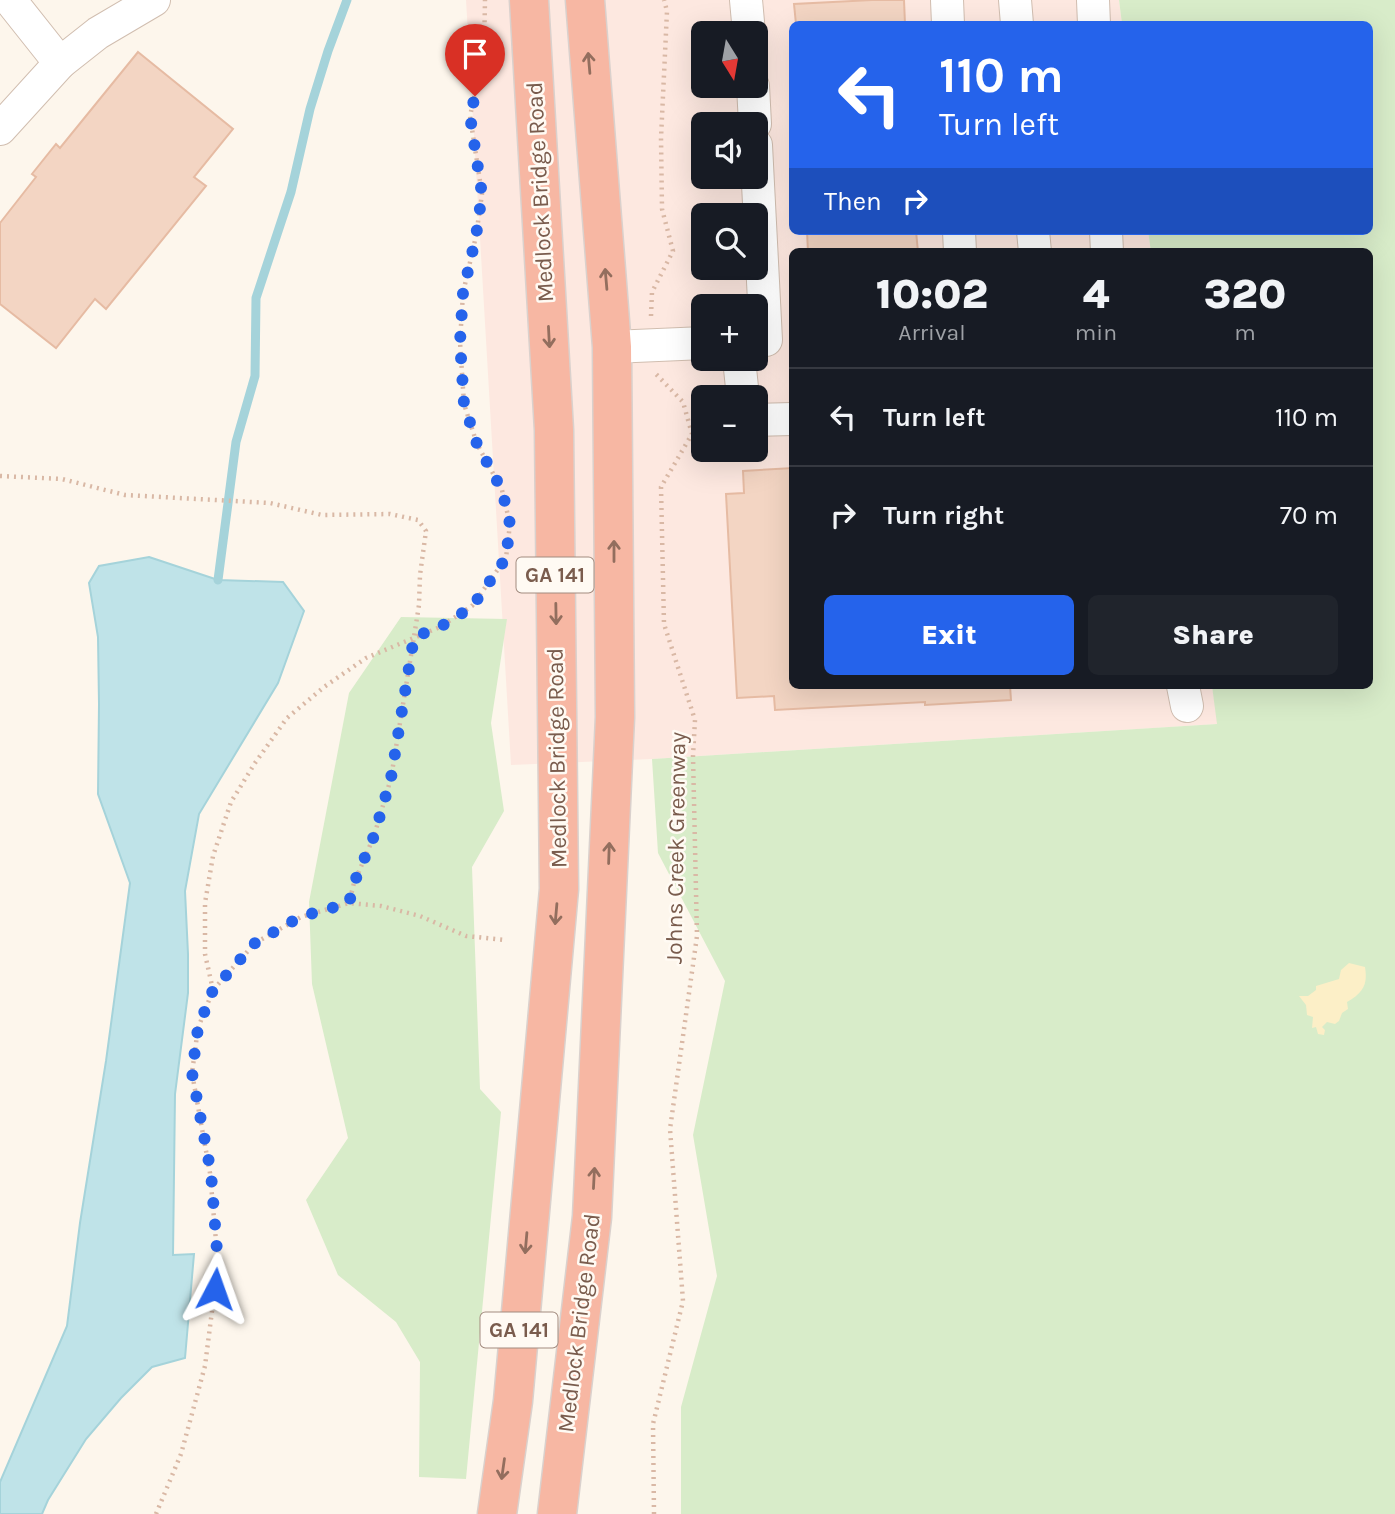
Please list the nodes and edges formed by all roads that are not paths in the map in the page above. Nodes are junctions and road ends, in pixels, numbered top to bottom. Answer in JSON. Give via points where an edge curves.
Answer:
{"nodes":[{"id":1,"x":154,"y":0,"type":"edge"},
{"id":2,"x":529,"y":0,"type":"edge"},
{"id":3,"x":586,"y":0,"type":"edge"},
{"id":4,"x":746,"y":0,"type":"edge"},
{"id":5,"x":947,"y":0,"type":"edge"},
{"id":6,"x":1015,"y":0,"type":"edge"},
{"id":7,"x":1093,"y":0,"type":"edge"},
{"id":8,"x":10,"y":5,"type":"edge"},
{"id":9,"x":748,"y":21,"type":"edge"},
{"id":10,"x":948,"y":21,"type":"edge"},
{"id":11,"x":1017,"y":21,"type":"edge"},
{"id":12,"x":1094,"y":21,"type":"edge"},
{"id":13,"x":60,"y":63,"type":"junction"},
{"id":14,"x":0,"y":129,"type":"edge"},
{"id":15,"x":760,"y":189,"type":"edge"},
{"id":16,"x":772,"y":340,"type":"edge"},
{"id":17,"x":691,"y":343,"type":"edge"},
{"id":18,"x":612,"y":347,"type":"junction"},
{"id":19,"x":789,"y":419,"type":"edge"},
{"id":20,"x":768,"y":420,"type":"edge"},
{"id":21,"x":496,"y":1512,"type":"edge"},
{"id":22,"x":557,"y":1514,"type":"edge"}],
"edges":[{"from":1,"to":13,"type":"lane","via":[[98,33]]},
{"from":2,"to":21,"type":"highway","name":"Medlock Bridge Road","number":"GA 141","one_way":true,"via":[[554,430],[559,889],[513,1401]]},
{"from":18,"to":3,"type":"highway","name":"Medlock Bridge Road","number":"GA 141","one_way":true},
{"from":4,"to":9,"type":"lane"},
{"from":5,"to":10,"type":"lane"},
{"from":6,"to":11,"type":"lane"},
{"from":7,"to":12,"type":"lane"},
{"from":8,"to":13,"type":"lane"},
{"from":13,"to":14,"type":"lane"},
{"from":15,"to":16,"type":"lane"},
{"from":17,"to":18,"type":"lane"},
{"from":22,"to":18,"type":"highway","name":"Medlock Bridge Road","number":"GA 141","one_way":true,"via":[[592,1217],[605,954],[615,717]]},
{"from":19,"to":20,"type":"lane"}]}
